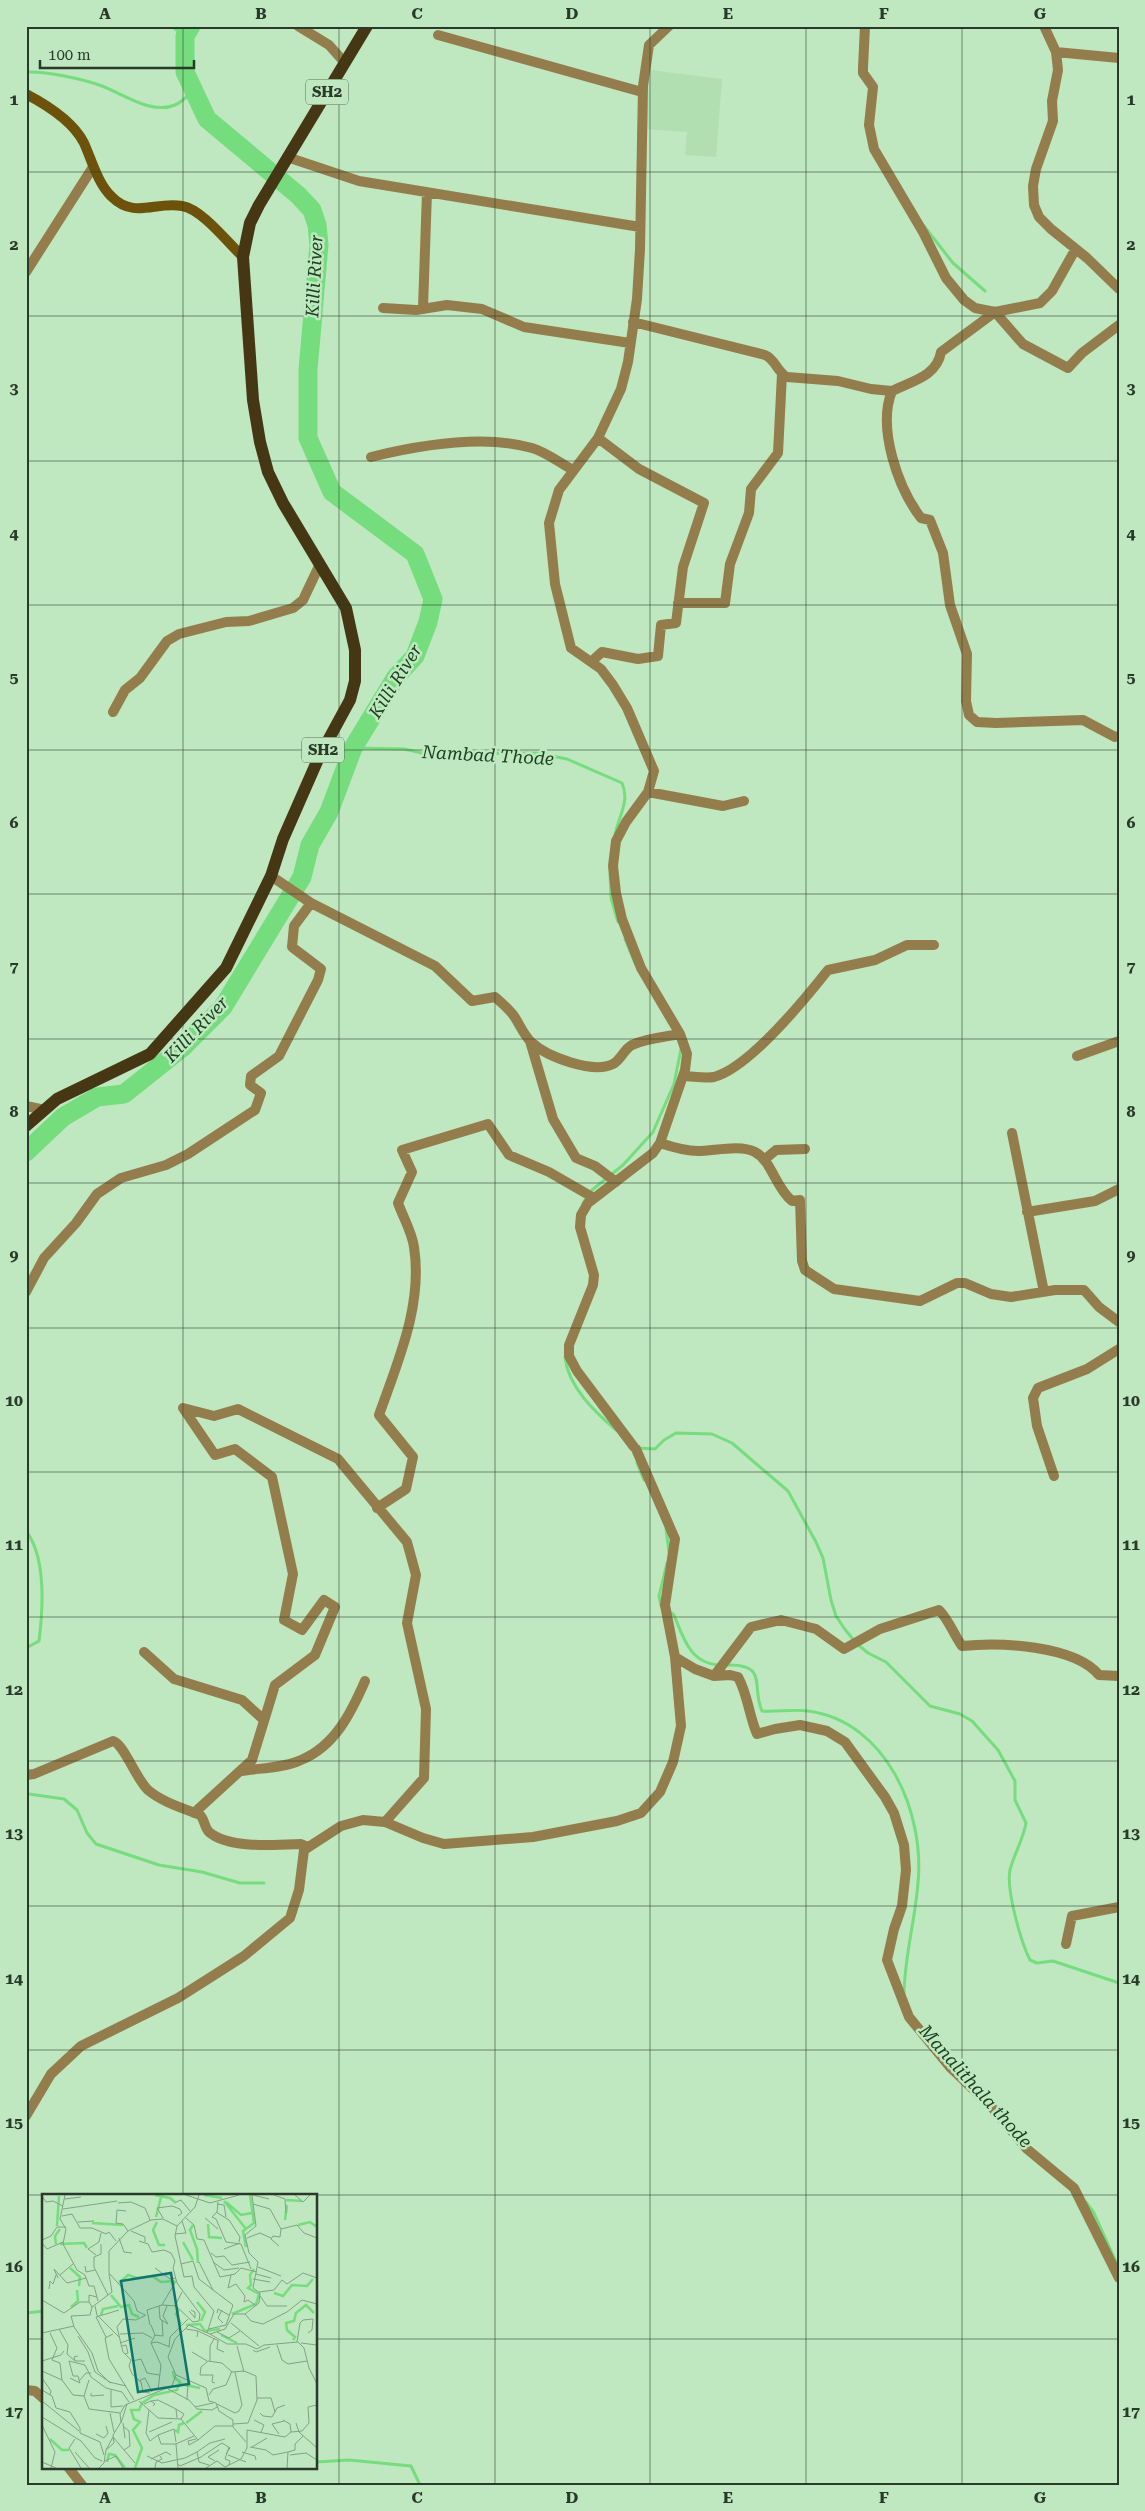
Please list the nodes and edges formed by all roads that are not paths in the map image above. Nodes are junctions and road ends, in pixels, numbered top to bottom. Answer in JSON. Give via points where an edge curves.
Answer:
{"nodes":[{"id":1,"x":298,"y":26,"type":"edge"},
{"id":2,"x":367,"y":26,"type":"edge"},
{"id":3,"x":669,"y":26,"type":"edge"},
{"id":4,"x":865,"y":26,"type":"edge"},
{"id":5,"x":1044,"y":26,"type":"edge"},
{"id":6,"x":438,"y":35,"type":"dead end"},
{"id":7,"x":1056,"y":52,"type":"junction"},
{"id":8,"x":1119,"y":58,"type":"edge"},
{"id":9,"x":345,"y":63,"type":"junction"},
{"id":10,"x":642,"y":92,"type":"junction"},
{"id":11,"x":26,"y":94,"type":"edge"},
{"id":12,"x":287,"y":158,"type":"junction"},
{"id":13,"x":93,"y":167,"type":"junction"},
{"id":14,"x":427,"y":192,"type":"junction"},
{"id":15,"x":640,"y":227,"type":"junction"},
{"id":16,"x":1075,"y":250,"type":"junction"},
{"id":17,"x":243,"y":257,"type":"junction"},
{"id":18,"x":26,"y":272,"type":"edge"},
{"id":19,"x":1119,"y":289,"type":"edge"},
{"id":20,"x":383,"y":308,"type":"dead end"},
{"id":21,"x":423,"y":308,"type":"junction"},
{"id":22,"x":995,"y":312,"type":"junction"},
{"id":23,"x":633,"y":322,"type":"junction"},
{"id":24,"x":1119,"y":324,"type":"edge"},
{"id":25,"x":630,"y":343,"type":"junction"},
{"id":26,"x":782,"y":374,"type":"junction"},
{"id":27,"x":892,"y":391,"type":"junction"},
{"id":28,"x":598,"y":438,"type":"junction"},
{"id":29,"x":371,"y":457,"type":"dead end"},
{"id":30,"x":573,"y":470,"type":"junction"},
{"id":31,"x":320,"y":564,"type":"junction"},
{"id":32,"x":678,"y":604,"type":"junction"},
{"id":33,"x":591,"y":662,"type":"junction"},
{"id":34,"x":113,"y":712,"type":"dead end"},
{"id":35,"x":1119,"y":736,"type":"edge"},
{"id":36,"x":648,"y":792,"type":"junction"},
{"id":37,"x":744,"y":801,"type":"dead end"},
{"id":38,"x":271,"y":876,"type":"junction"},
{"id":39,"x":310,"y":903,"type":"junction"},
{"id":40,"x":934,"y":945,"type":"dead end"},
{"id":41,"x":678,"y":1034,"type":"junction"},
{"id":42,"x":530,"y":1041,"type":"junction"},
{"id":43,"x":1119,"y":1041,"type":"edge"},
{"id":44,"x":1077,"y":1056,"type":"dead end"},
{"id":45,"x":683,"y":1076,"type":"junction"},
{"id":46,"x":26,"y":1106,"type":"edge"},
{"id":47,"x":45,"y":1110,"type":"junction"},
{"id":48,"x":26,"y":1126,"type":"edge"},
{"id":49,"x":1012,"y":1133,"type":"dead end"},
{"id":50,"x":660,"y":1143,"type":"junction"},
{"id":51,"x":805,"y":1148,"type":"dead end"},
{"id":52,"x":764,"y":1160,"type":"junction"},
{"id":53,"x":615,"y":1182,"type":"junction"},
{"id":54,"x":1119,"y":1189,"type":"edge"},
{"id":55,"x":594,"y":1198,"type":"junction"},
{"id":56,"x":1027,"y":1212,"type":"junction"},
{"id":57,"x":26,"y":1292,"type":"edge"},
{"id":58,"x":1044,"y":1292,"type":"junction"},
{"id":59,"x":1119,"y":1322,"type":"edge"},
{"id":60,"x":1119,"y":1349,"type":"edge"},
{"id":61,"x":1054,"y":1476,"type":"dead end"},
{"id":62,"x":377,"y":1508,"type":"junction"},
{"id":63,"x":144,"y":1652,"type":"dead end"},
{"id":64,"x":675,"y":1657,"type":"junction"},
{"id":65,"x":714,"y":1676,"type":"junction"},
{"id":66,"x":1119,"y":1676,"type":"edge"},
{"id":67,"x":365,"y":1682,"type":"dead end"},
{"id":68,"x":264,"y":1720,"type":"junction"},
{"id":69,"x":240,"y":1772,"type":"junction"},
{"id":70,"x":27,"y":1777,"type":"edge"},
{"id":71,"x":194,"y":1812,"type":"junction"},
{"id":72,"x":385,"y":1822,"type":"junction"},
{"id":73,"x":308,"y":1847,"type":"junction"},
{"id":74,"x":1119,"y":1907,"type":"edge"},
{"id":75,"x":1066,"y":1944,"type":"dead end"},
{"id":76,"x":26,"y":2116,"type":"edge"},
{"id":77,"x":1119,"y":2278,"type":"edge"},
{"id":78,"x":26,"y":2390,"type":"edge"},
{"id":79,"x":42,"y":2397,"type":"edge"},
{"id":80,"x":69,"y":2468,"type":"edge"},
{"id":81,"x":82,"y":2485,"type":"edge"}],
"edges":[{"from":1,"to":9,"type":"street","via":[[329,45]]},
{"from":2,"to":9,"type":"main road","number":"SH2"},
{"from":3,"to":10,"type":"street","via":[[649,45]]},
{"from":4,"to":22,"type":"street","via":[[863,68],[873,88],[869,125],[874,149],[954,290],[975,308]]},
{"from":5,"to":7,"type":"street"},
{"from":6,"to":10,"type":"street"},
{"from":7,"to":8,"type":"street"},
{"from":7,"to":16,"type":"street","via":[[1058,70],[1052,101],[1053,121],[1036,169],[1034,205],[1039,217]]},
{"from":9,"to":12,"type":"main road","number":"SH2"},
{"from":10,"to":15,"type":"street"},
{"from":11,"to":13,"type":"main road","via":[[61,116],[83,141]]},
{"from":12,"to":14,"type":"street","via":[[359,181]]},
{"from":12,"to":17,"type":"main road","number":"SH2","via":[[250,223]]},
{"from":13,"to":17,"type":"main road","via":[[112,198],[135,210],[182,206],[200,214]]},
{"from":13,"to":18,"type":"street"},
{"from":14,"to":15,"type":"street"},
{"from":14,"to":21,"type":"street"},
{"from":15,"to":23,"type":"street"},
{"from":16,"to":19,"type":"street","via":[[1088,258]]},
{"from":16,"to":22,"type":"street","via":[[1052,291],[1040,303]]},
{"from":17,"to":31,"type":"main road","number":"SH2","via":[[253,400],[260,442],[268,472],[283,504]]},
{"from":20,"to":21,"type":"street"},
{"from":21,"to":25,"type":"street","via":[[447,305],[482,309],[524,327]]},
{"from":22,"to":24,"type":"street","via":[[1023,344],[1068,368]]},
{"from":22,"to":27,"type":"street","via":[[941,352],[933,371]]},
{"from":23,"to":25,"type":"street"},
{"from":23,"to":26,"type":"street","via":[[765,354],[772,358]]},
{"from":25,"to":28,"type":"street","via":[[620,389]]},
{"from":26,"to":27,"type":"street","via":[[795,378],[838,380]]},
{"from":26,"to":32,"type":"street","via":[[778,453],[751,489],[749,513],[730,564],[725,603]]},
{"from":27,"to":35,"type":"street","via":[[887,403],[891,453],[910,500],[921,518],[930,520],[940,541],[950,605],[967,654],[966,701],[969,715],[977,722],[996,723],[1083,720],[1115,737]]},
{"from":28,"to":30,"type":"street"},
{"from":28,"to":32,"type":"street","via":[[639,469],[704,503],[683,567]]},
{"from":29,"to":30,"type":"street","via":[[415,446],[487,442],[532,449]]},
{"from":30,"to":33,"type":"street","via":[[559,490],[549,523],[551,558],[565,633],[571,648]]},
{"from":31,"to":34,"type":"street","via":[[303,600],[293,608],[249,621],[226,622],[179,634],[167,641],[140,678],[125,690]]},
{"from":31,"to":38,"type":"main road","number":"SH2","via":[[346,608],[356,650],[355,681],[350,700],[319,757]]},
{"from":32,"to":33,"type":"street","via":[[676,623],[661,625],[658,656],[638,659],[602,652]]},
{"from":33,"to":36,"type":"street","via":[[601,669],[627,708],[654,771]]},
{"from":36,"to":37,"type":"street","via":[[723,806]]},
{"from":36,"to":41,"type":"street","via":[[616,841],[613,866],[616,893],[622,919],[641,968]]},
{"from":38,"to":39,"type":"street"},
{"from":38,"to":47,"type":"main road","number":"SH2","via":[[226,968],[150,1054],[57,1099]]},
{"from":39,"to":42,"type":"street","via":[[435,966],[472,1001],[495,997],[507,1007]]},
{"from":39,"to":57,"type":"street","via":[[294,926],[292,947],[321,969],[279,1056],[251,1076],[250,1085],[261,1093],[255,1110],[188,1154],[166,1165],[121,1178],[96,1194],[44,1258]]},
{"from":40,"to":45,"type":"street","via":[[907,945],[875,960],[828,970],[808,996],[740,1065],[713,1077]]},
{"from":41,"to":42,"type":"street","via":[[646,1039],[630,1046],[616,1063],[604,1068],[589,1067],[554,1056]]},
{"from":41,"to":45,"type":"street","via":[[687,1054]]},
{"from":42,"to":53,"type":"street","via":[[553,1120],[576,1158]]},
{"from":43,"to":44,"type":"street"},
{"from":45,"to":50,"type":"street"},
{"from":46,"to":47,"type":"street"},
{"from":47,"to":48,"type":"main road","number":"SH2"},
{"from":49,"to":56,"type":"street"},
{"from":50,"to":52,"type":"street","via":[[696,1151],[748,1149]]},
{"from":50,"to":53,"type":"street","via":[[653,1153]]},
{"from":51,"to":52,"type":"street","via":[[776,1150]]},
{"from":52,"to":58,"type":"street","via":[[782,1192],[792,1201],[800,1200],[805,1270],[834,1289],[920,1301],[957,1283],[1011,1297]]},
{"from":53,"to":55,"type":"street"},
{"from":54,"to":56,"type":"street","via":[[1095,1201]]},
{"from":55,"to":62,"type":"street","via":[[549,1172],[509,1155],[488,1124],[402,1150],[412,1172],[398,1203],[414,1246],[415,1283],[411,1322],[380,1415],[413,1457],[406,1489]]},
{"from":55,"to":64,"type":"street","via":[[581,1215],[580,1228],[594,1275],[593,1285],[569,1345],[569,1356],[635,1448],[675,1539],[666,1609]]},
{"from":56,"to":58,"type":"street"},
{"from":58,"to":59,"type":"street","via":[[1084,1290]]},
{"from":60,"to":61,"type":"street","via":[[1087,1369],[1038,1388],[1033,1398],[1037,1426]]},
{"from":62,"to":68,"type":"street","via":[[338,1458],[238,1409],[214,1416],[183,1408],[215,1455],[235,1449],[272,1477],[293,1574],[284,1620],[302,1630],[324,1600],[335,1607],[314,1656],[275,1685]]},
{"from":62,"to":72,"type":"street","via":[[407,1542],[416,1575],[407,1623],[426,1709],[424,1778]]},
{"from":63,"to":68,"type":"street","via":[[174,1678],[242,1700]]},
{"from":64,"to":65,"type":"street"},
{"from":64,"to":72,"type":"street","via":[[681,1726],[673,1762],[660,1792],[640,1813],[617,1821],[533,1837],[444,1844]]},
{"from":65,"to":66,"type":"street","via":[[751,1627],[781,1620],[816,1629],[844,1649],[880,1628],[939,1610],[962,1646],[1011,1646],[1064,1654],[1092,1667],[1099,1675]]},
{"from":65,"to":77,"type":"street","via":[[738,1677],[757,1734],[800,1725],[827,1731],[845,1742],[885,1796],[904,1845],[906,1870],[902,1906],[887,1960],[909,2017],[1027,2149],[1074,2188]]},
{"from":67,"to":69,"type":"street","via":[[350,1715],[324,1748],[300,1761]]},
{"from":68,"to":69,"type":"street","via":[[252,1760]]},
{"from":69,"to":71,"type":"street"},
{"from":70,"to":71,"type":"street","via":[[113,1741],[123,1747],[129,1763],[148,1790]]},
{"from":71,"to":73,"type":"street","via":[[202,1818],[208,1831],[230,1841]]},
{"from":72,"to":73,"type":"street","via":[[363,1820],[341,1826]]},
{"from":73,"to":76,"type":"street","via":[[304,1850],[299,1890],[290,1918],[244,1956],[178,1998],[81,2046],[51,2074]]},
{"from":74,"to":75,"type":"street","via":[[1072,1916]]},
{"from":78,"to":79,"type":"street","via":[[35,2391]]},
{"from":80,"to":81,"type":"street"}]}
